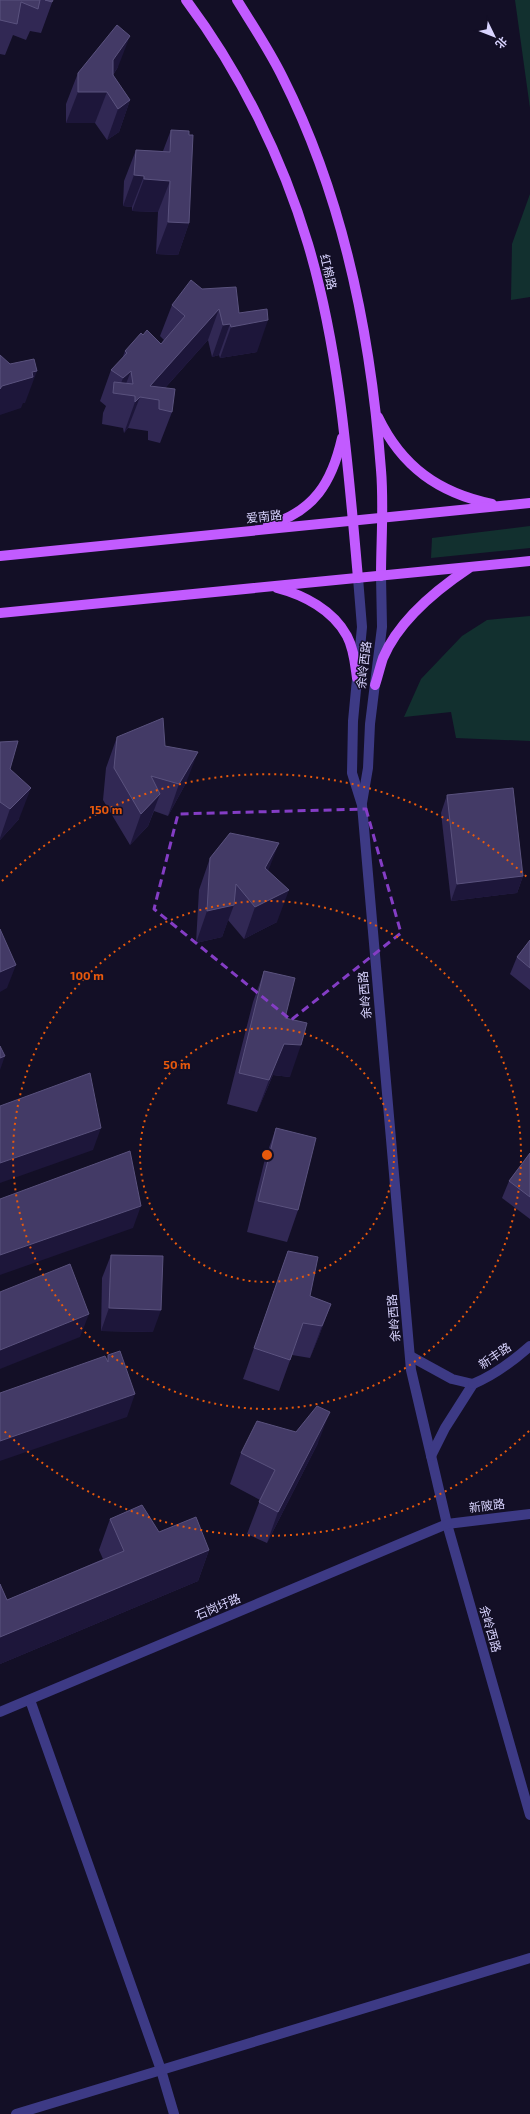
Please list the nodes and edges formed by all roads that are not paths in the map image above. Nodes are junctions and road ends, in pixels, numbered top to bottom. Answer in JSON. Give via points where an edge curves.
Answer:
{"nodes":[{"id":1,"x":186,"y":0,"type":"edge"},
{"id":2,"x":237,"y":0,"type":"edge"},
{"id":3,"x":374,"y":409,"type":"junction"},
{"id":4,"x":344,"y":430,"type":"junction"},
{"id":5,"x":530,"y":503,"type":"edge"},
{"id":6,"x":502,"y":506,"type":"junction"},
{"id":7,"x":381,"y":518,"type":"junction"},
{"id":8,"x":353,"y":521,"type":"junction"},
{"id":9,"x":248,"y":531,"type":"junction"},
{"id":10,"x":0,"y":556,"type":"edge"},
{"id":11,"x":530,"y":561,"type":"edge"},
{"id":12,"x":471,"y":567,"type":"junction"},
{"id":13,"x":381,"y":576,"type":"junction"},
{"id":14,"x":358,"y":578,"type":"junction"},
{"id":15,"x":271,"y":587,"type":"junction"},
{"id":16,"x":0,"y":613,"type":"edge"},
{"id":17,"x":357,"y":678,"type":"junction"},
{"id":18,"x":375,"y":685,"type":"junction"},
{"id":19,"x":362,"y":805,"type":"junction"},
{"id":20,"x":530,"y":1346,"type":"edge"},
{"id":21,"x":410,"y":1356,"type":"junction"},
{"id":22,"x":472,"y":1384,"type":"junction"},
{"id":23,"x":431,"y":1456,"type":"junction"},
{"id":24,"x":530,"y":1514,"type":"edge"},
{"id":25,"x":447,"y":1524,"type":"junction"},
{"id":26,"x":30,"y":1700,"type":"junction"},
{"id":27,"x":0,"y":1712,"type":"edge"},
{"id":28,"x":530,"y":1814,"type":"edge"},
{"id":29,"x":530,"y":1958,"type":"edge"},
{"id":30,"x":161,"y":2070,"type":"junction"},
{"id":31,"x":16,"y":2114,"type":"edge"},
{"id":32,"x":174,"y":2114,"type":"edge"}],
"edges":[{"from":1,"to":4,"type":"main road","name":"红棉路","via":[[234,73],[262,125],[283,173],[308,244],[324,312]]},
{"from":2,"to":3,"type":"main road","name":"红棉路","via":[[283,78],[328,186],[346,247],[358,301]]},
{"from":3,"to":6,"type":"main road","via":[[387,436],[404,458],[423,476],[468,499]]},
{"from":3,"to":7,"type":"main road","name":"红棉路","via":[[381,471]]},
{"from":4,"to":8,"type":"main road","name":"红棉路"},
{"from":4,"to":9,"type":"main road","via":[[338,458],[317,496],[299,513]]},
{"from":5,"to":6,"type":"main road","name":"爱南路"},
{"from":6,"to":7,"type":"main road","name":"爱南路"},
{"from":7,"to":8,"type":"main road","name":"爱南路"},
{"from":7,"to":13,"type":"main road","name":"红棉路"},
{"from":8,"to":9,"type":"main road","name":"爱南路"},
{"from":8,"to":14,"type":"main road","name":"红棉路"},
{"from":9,"to":10,"type":"main road","name":"爱南路"},
{"from":11,"to":12,"type":"main road"},
{"from":12,"to":13,"type":"main road"},
{"from":12,"to":18,"type":"main road","via":[[446,583],[397,634],[383,658]]},
{"from":13,"to":14,"type":"main road"},
{"from":13,"to":18,"type":"street","name":"余岭西路","via":[[382,627]]},
{"from":14,"to":15,"type":"main road"},
{"from":14,"to":17,"type":"street","name":"余岭西路","via":[[362,627]]},
{"from":15,"to":16,"type":"main road"},
{"from":15,"to":17,"type":"main road","via":[[297,594],[316,604],[332,618],[347,635],[354,655]]},
{"from":17,"to":19,"type":"street","name":"余岭西路","via":[[352,773]]},
{"from":18,"to":19,"type":"street","name":"余岭西路"},
{"from":19,"to":21,"type":"street","name":"余岭西路"},
{"from":20,"to":22,"type":"street","name":"新丰路","via":[[510,1364],[490,1377]]},
{"from":21,"to":22,"type":"street","via":[[452,1379]]},
{"from":21,"to":23,"type":"street","name":"余岭西路"},
{"from":22,"to":23,"type":"street"},
{"from":23,"to":25,"type":"street","name":"余岭西路"},
{"from":24,"to":25,"type":"street","name":"新陂路"},
{"from":25,"to":26,"type":"street","name":"石岗圩路"},
{"from":25,"to":28,"type":"street","name":"余岭西路"},
{"from":26,"to":27,"type":"street","name":"石岗圩路"},
{"from":26,"to":30,"type":"street"},
{"from":29,"to":30,"type":"street"},
{"from":30,"to":31,"type":"street"},
{"from":30,"to":32,"type":"street"}]}
